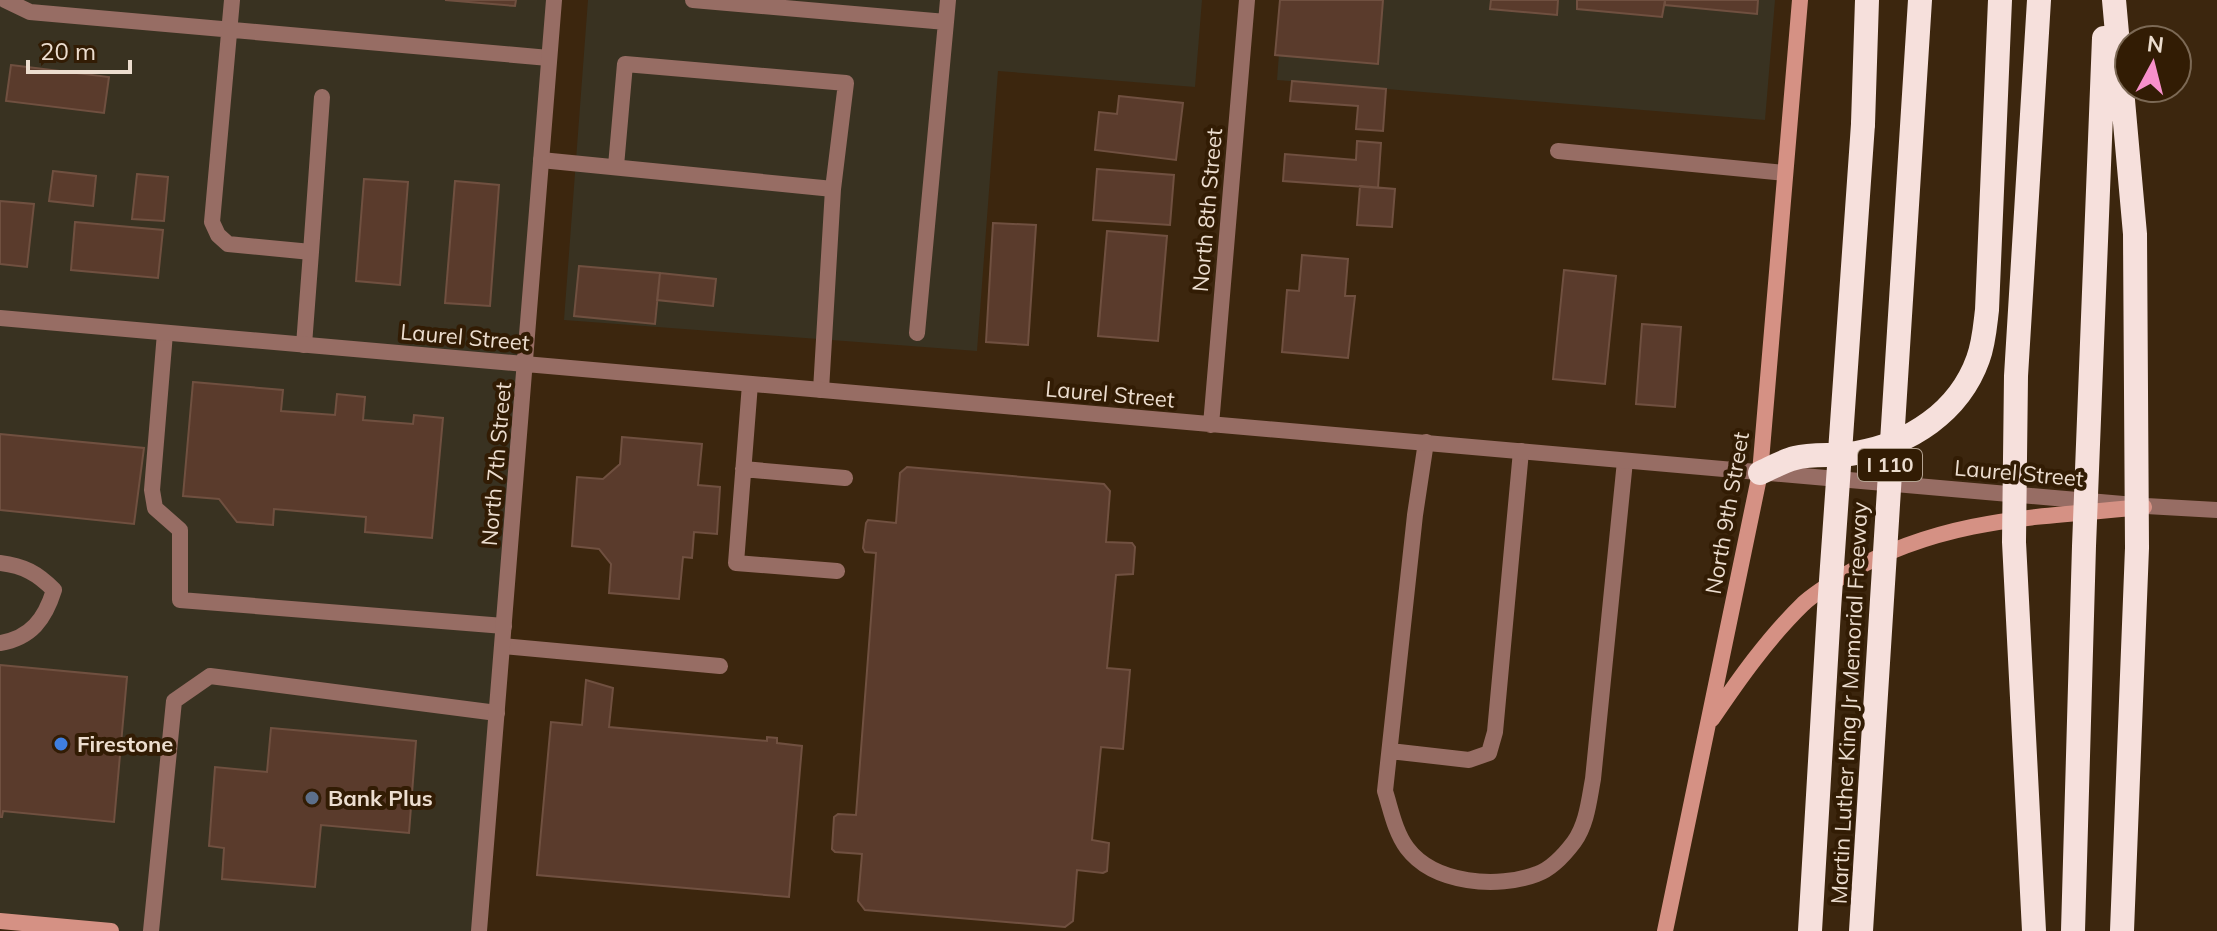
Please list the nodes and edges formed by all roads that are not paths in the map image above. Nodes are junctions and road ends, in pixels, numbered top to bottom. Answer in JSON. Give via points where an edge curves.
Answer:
{"nodes":[{"id":1,"x":5,"y":0,"type":"edge"},
{"id":2,"x":232,"y":0,"type":"edge"},
{"id":3,"x":554,"y":0,"type":"edge"},
{"id":4,"x":693,"y":0,"type":"edge"},
{"id":5,"x":948,"y":0,"type":"edge"},
{"id":6,"x":1247,"y":0,"type":"edge"},
{"id":7,"x":1800,"y":0,"type":"edge"},
{"id":8,"x":1867,"y":0,"type":"edge"},
{"id":9,"x":1920,"y":0,"type":"edge"},
{"id":10,"x":2000,"y":0,"type":"edge"},
{"id":11,"x":2039,"y":0,"type":"edge"},
{"id":12,"x":2106,"y":0,"type":"edge"},
{"id":13,"x":2114,"y":0,"type":"edge"},
{"id":14,"x":946,"y":22,"type":"junction"},
{"id":15,"x":229,"y":29,"type":"junction"},
{"id":16,"x":549,"y":58,"type":"junction"},
{"id":17,"x":322,"y":97,"type":"dead end"},
{"id":18,"x":1558,"y":151,"type":"dead end"},
{"id":19,"x":541,"y":160,"type":"junction"},
{"id":20,"x":616,"y":166,"type":"junction"},
{"id":21,"x":1785,"y":173,"type":"junction"},
{"id":22,"x":833,"y":189,"type":"junction"},
{"id":23,"x":311,"y":252,"type":"junction"},
{"id":24,"x":0,"y":318,"type":"edge"},
{"id":25,"x":165,"y":333,"type":"junction"},
{"id":26,"x":917,"y":333,"type":"dead end"},
{"id":27,"x":304,"y":345,"type":"junction"},
{"id":28,"x":526,"y":365,"type":"junction"},
{"id":29,"x":750,"y":384,"type":"junction"},
{"id":30,"x":821,"y":390,"type":"junction"},
{"id":31,"x":1211,"y":425,"type":"junction"},
{"id":32,"x":1426,"y":442,"type":"junction"},
{"id":33,"x":1521,"y":451,"type":"junction"},
{"id":34,"x":1625,"y":461,"type":"junction"},
{"id":35,"x":743,"y":469,"type":"junction"},
{"id":36,"x":1760,"y":473,"type":"junction"},
{"id":37,"x":845,"y":478,"type":"dead end"},
{"id":38,"x":2146,"y":506,"type":"junction"},
{"id":39,"x":2217,"y":510,"type":"edge"},
{"id":40,"x":0,"y":563,"type":"edge"},
{"id":41,"x":837,"y":571,"type":"dead end"},
{"id":42,"x":504,"y":626,"type":"junction"},
{"id":43,"x":0,"y":643,"type":"edge"},
{"id":44,"x":503,"y":646,"type":"junction"},
{"id":45,"x":720,"y":666,"type":"dead end"},
{"id":46,"x":497,"y":713,"type":"junction"},
{"id":47,"x":1708,"y":726,"type":"junction"},
{"id":48,"x":1390,"y":751,"type":"junction"},
{"id":49,"x":0,"y":921,"type":"edge"},
{"id":50,"x":111,"y":931,"type":"edge"},
{"id":51,"x":151,"y":931,"type":"edge"},
{"id":52,"x":479,"y":931,"type":"edge"},
{"id":53,"x":1665,"y":931,"type":"edge"},
{"id":54,"x":1810,"y":931,"type":"edge"},
{"id":55,"x":1861,"y":931,"type":"edge"},
{"id":56,"x":2034,"y":931,"type":"edge"},
{"id":57,"x":2073,"y":931,"type":"edge"},
{"id":58,"x":2122,"y":931,"type":"edge"}],
"edges":[{"from":1,"to":15,"type":"street","via":[[30,12]]},
{"from":2,"to":15,"type":"street"},
{"from":3,"to":16,"type":"street","name":"North 7th Street"},
{"from":4,"to":14,"type":"street"},
{"from":5,"to":14,"type":"street"},
{"from":6,"to":31,"type":"street","name":"North 8th Street"},
{"from":7,"to":21,"type":"main road","name":"North 9th Street"},
{"from":8,"to":54,"type":"highway","bridge":true},
{"from":9,"to":55,"type":"highway","name":"Martin Luther King Jr Memorial Freeway","number":"I 110","bridge":true},
{"from":10,"to":36,"type":"highway","via":[[1987,310],[1978,360],[1962,390],[1910,436],[1875,449],[1796,458]]},
{"from":11,"to":56,"type":"highway","bridge":true,"via":[[2016,376],[2014,542]]},
{"from":12,"to":57,"type":"highway","bridge":true},
{"from":13,"to":58,"type":"highway","bridge":true,"via":[[2135,234],[2137,548]]},
{"from":14,"to":26,"type":"street"},
{"from":15,"to":16,"type":"street"},
{"from":15,"to":23,"type":"street","via":[[212,222],[228,244]]},
{"from":16,"to":19,"type":"street","name":"North 7th Street"},
{"from":17,"to":23,"type":"street"},
{"from":18,"to":21,"type":"street"},
{"from":19,"to":20,"type":"street"},
{"from":19,"to":28,"type":"street","name":"North 7th Street"},
{"from":20,"to":22,"type":"street"},
{"from":20,"to":22,"type":"street","via":[[625,64],[846,83]]},
{"from":21,"to":36,"type":"main road","name":"North 9th Street"},
{"from":22,"to":30,"type":"street"},
{"from":23,"to":27,"type":"street"},
{"from":24,"to":25,"type":"street","name":"Laurel Street"},
{"from":25,"to":27,"type":"street","name":"Laurel Street"},
{"from":25,"to":42,"type":"street","via":[[152,490],[155,508],[180,530],[180,600]]},
{"from":27,"to":28,"type":"street","name":"Laurel Street"},
{"from":28,"to":29,"type":"street","name":"Laurel Street"},
{"from":28,"to":42,"type":"street","name":"North 7th Street"},
{"from":29,"to":30,"type":"street","name":"Laurel Street"},
{"from":29,"to":35,"type":"street"},
{"from":30,"to":31,"type":"street","name":"Laurel Street"},
{"from":31,"to":32,"type":"street","name":"Laurel Street"},
{"from":32,"to":33,"type":"street","name":"Laurel Street"},
{"from":32,"to":48,"type":"street"},
{"from":33,"to":34,"type":"street","name":"Laurel Street"},
{"from":33,"to":48,"type":"street","via":[[1489,753],[1469,760]]},
{"from":34,"to":36,"type":"street","name":"Laurel Street"},
{"from":34,"to":48,"type":"street","via":[[1593,779],[1575,841],[1538,874],[1494,883],[1438,872],[1408,850],[1396,828],[1385,791]]},
{"from":35,"to":37,"type":"street"},
{"from":35,"to":41,"type":"street","via":[[736,563]]},
{"from":36,"to":38,"type":"street","name":"Laurel Street"},
{"from":36,"to":47,"type":"main road","name":"North 9th Street"},
{"from":38,"to":39,"type":"street","name":"Laurel Street"},
{"from":38,"to":47,"type":"main road","via":[[1955,529],[1865,563],[1805,602],[1744,673]]},
{"from":40,"to":43,"type":"street","via":[[22,566],[54,590],[36,627],[18,640]]},
{"from":42,"to":44,"type":"street","name":"North 7th Street"},
{"from":44,"to":45,"type":"street"},
{"from":44,"to":46,"type":"street","name":"North 7th Street"},
{"from":46,"to":51,"type":"street","via":[[210,676],[174,701]]},
{"from":46,"to":52,"type":"street","name":"North 7th Street"},
{"from":47,"to":53,"type":"main road","name":"North 9th Street"},
{"from":49,"to":50,"type":"main road"}]}
